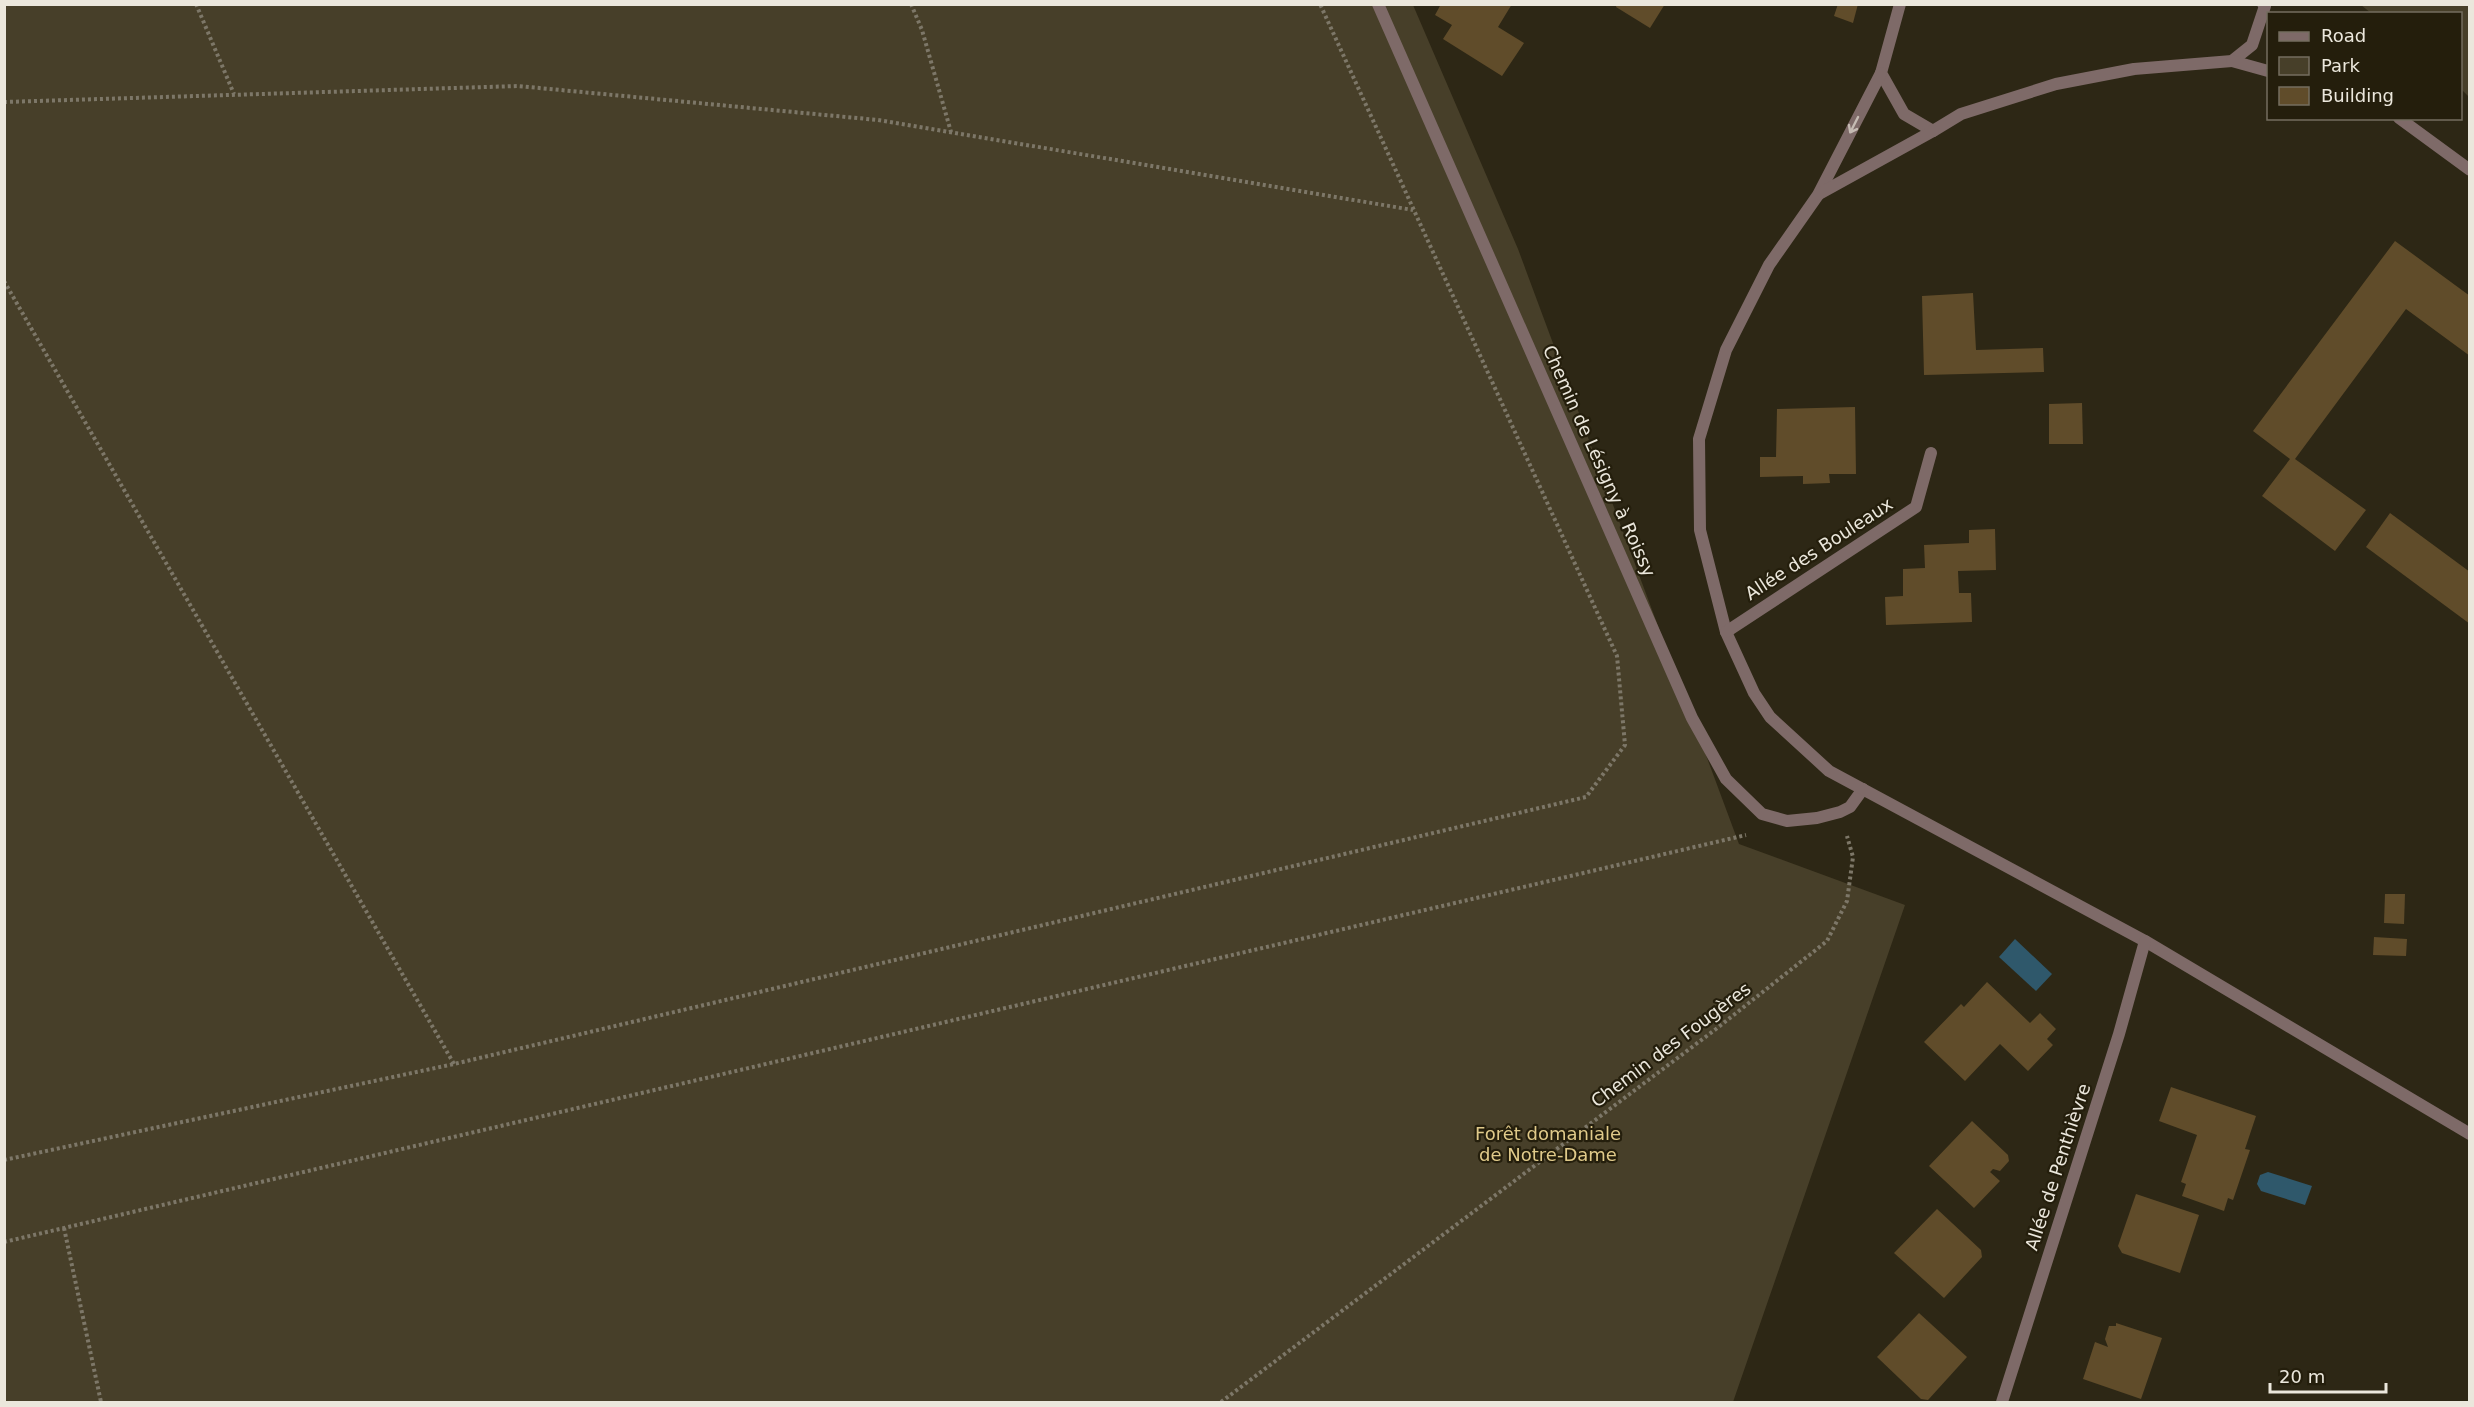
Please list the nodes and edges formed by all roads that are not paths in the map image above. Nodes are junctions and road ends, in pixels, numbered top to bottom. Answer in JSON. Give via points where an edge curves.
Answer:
{"nodes":[{"id":1,"x":1378,"y":4,"type":"edge"},
{"id":2,"x":1900,"y":4,"type":"edge"},
{"id":3,"x":2267,"y":8,"type":"edge"},
{"id":4,"x":2232,"y":61,"type":"junction"},
{"id":5,"x":2267,"y":71,"type":"edge"},
{"id":6,"x":1881,"y":74,"type":"junction"},
{"id":7,"x":2402,"y":120,"type":"edge"},
{"id":8,"x":1933,"y":131,"type":"junction"},
{"id":9,"x":2469,"y":170,"type":"edge"},
{"id":10,"x":1818,"y":195,"type":"junction"},
{"id":11,"x":1931,"y":453,"type":"dead end"},
{"id":12,"x":1726,"y":632,"type":"junction"},
{"id":13,"x":1863,"y":789,"type":"junction"},
{"id":14,"x":2145,"y":941,"type":"junction"},
{"id":15,"x":2469,"y":1134,"type":"edge"},
{"id":16,"x":2002,"y":1402,"type":"edge"}],
"edges":[{"from":1,"to":13,"type":"street","name":"Chemin de Lésigny à Roissy","via":[[1692,718],[1726,779],[1762,814],[1787,821],[1840,812],[1850,807]]},
{"from":2,"to":6,"type":"street"},
{"from":3,"to":4,"type":"street","via":[[2252,45]]},
{"from":4,"to":5,"type":"street"},
{"from":4,"to":8,"type":"street","via":[[2134,69],[2056,84],[1961,114]]},
{"from":6,"to":8,"type":"street","via":[[1904,114]]},
{"from":6,"to":10,"type":"street","one_way":true},
{"from":7,"to":9,"type":"street"},
{"from":8,"to":10,"type":"street"},
{"from":10,"to":12,"type":"street","via":[[1769,265],[1726,350],[1699,439],[1700,530]]},
{"from":11,"to":12,"type":"street","name":"Allée des Bouleaux","via":[[1916,507]]},
{"from":12,"to":13,"type":"street","via":[[1754,693],[1770,717],[1829,771]]},
{"from":13,"to":14,"type":"street"},
{"from":14,"to":15,"type":"street"},
{"from":14,"to":16,"type":"street","name":"Allée de Penthièvre"}]}
